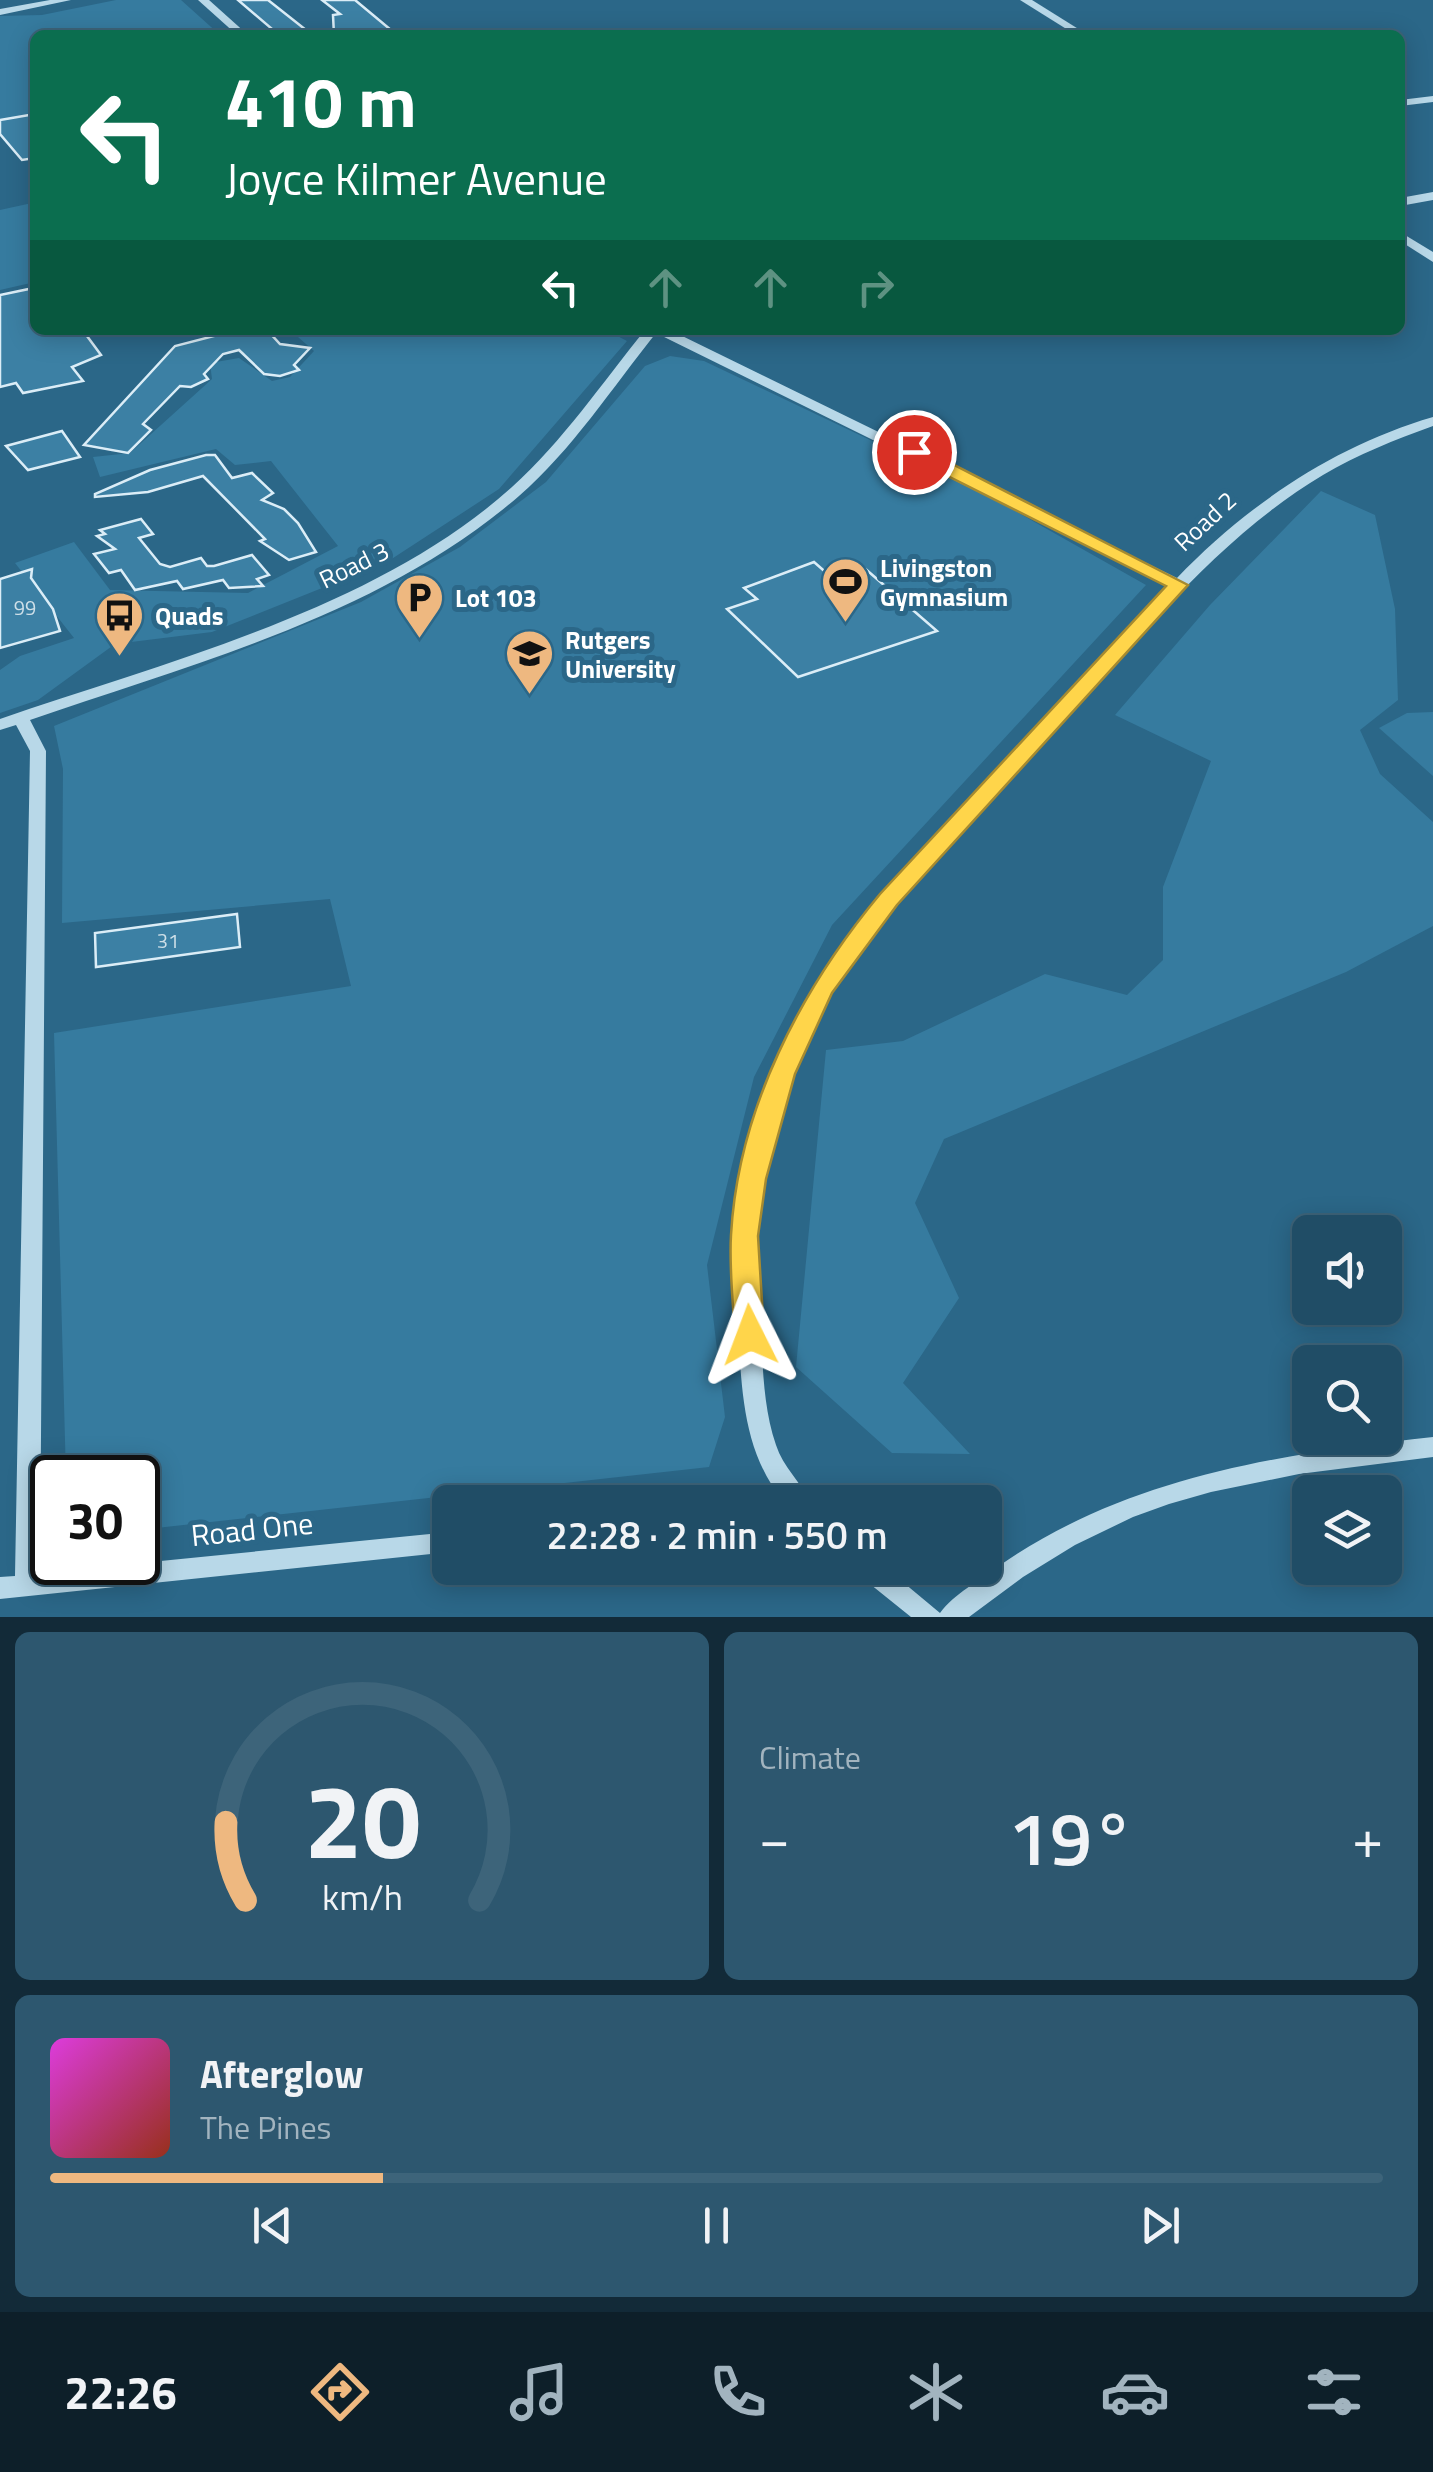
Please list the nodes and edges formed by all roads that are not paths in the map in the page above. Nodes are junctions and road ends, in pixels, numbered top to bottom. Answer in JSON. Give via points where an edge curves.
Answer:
{"nodes":[{"id":1,"x":66,"y":0,"type":"edge"},
{"id":2,"x":203,"y":0,"type":"edge"},
{"id":3,"x":1024,"y":0,"type":"edge"},
{"id":4,"x":0,"y":12,"type":"edge"},
{"id":5,"x":237,"y":30,"type":"edge"},
{"id":6,"x":1075,"y":30,"type":"edge"},
{"id":7,"x":1433,"y":99,"type":"edge"},
{"id":8,"x":1405,"y":102,"type":"edge"},
{"id":9,"x":1433,"y":196,"type":"edge"},
{"id":10,"x":1405,"y":201,"type":"edge"},
{"id":11,"x":1405,"y":239,"type":"edge"},
{"id":12,"x":1433,"y":258,"type":"edge"},
{"id":13,"x":648,"y":335,"type":"edge"},
{"id":14,"x":670,"y":335,"type":"edge"},
{"id":15,"x":1433,"y":421,"type":"edge"},
{"id":16,"x":1178,"y":585,"type":"junction"},
{"id":17,"x":10,"y":721,"type":"edge"},
{"id":18,"x":1433,"y":1446,"type":"edge"},
{"id":19,"x":782,"y":1485,"type":"edge"},
{"id":20,"x":432,"y":1544,"type":"edge"},
{"id":21,"x":28,"y":1585,"type":"junction"},
{"id":22,"x":890,"y":1585,"type":"edge"},
{"id":23,"x":0,"y":1588,"type":"edge"},
{"id":24,"x":930,"y":1617,"type":"edge"},
{"id":25,"x":950,"y":1617,"type":"edge"}],
"edges":[{"from":1,"to":4,"type":"street"},
{"from":2,"to":5,"type":"street"},
{"from":3,"to":6,"type":"street"},
{"from":7,"to":8,"type":"street"},
{"from":9,"to":10,"type":"street"},
{"from":11,"to":12,"type":"street"},
{"from":13,"to":17,"type":"street","name":"Road 3","via":[[514,492],[412,564],[306,615]]},
{"from":14,"to":16,"type":"street"},
{"from":15,"to":16,"type":"street","name":"Road 2","via":[[1306,475],[1222,539]]},
{"from":16,"to":19,"type":"street","name":"Road 2","via":[[850,946],[782,1074],[752,1179],[745,1255],[759,1437]]},
{"from":17,"to":21,"type":"street","via":[[38,751]]},
{"from":18,"to":25,"type":"street","via":[[1286,1465],[1129,1508],[1018,1565]]},
{"from":20,"to":21,"type":"street","name":"Road One"},
{"from":21,"to":23,"type":"street","name":"Road One"},
{"from":22,"to":24,"type":"street"}]}
